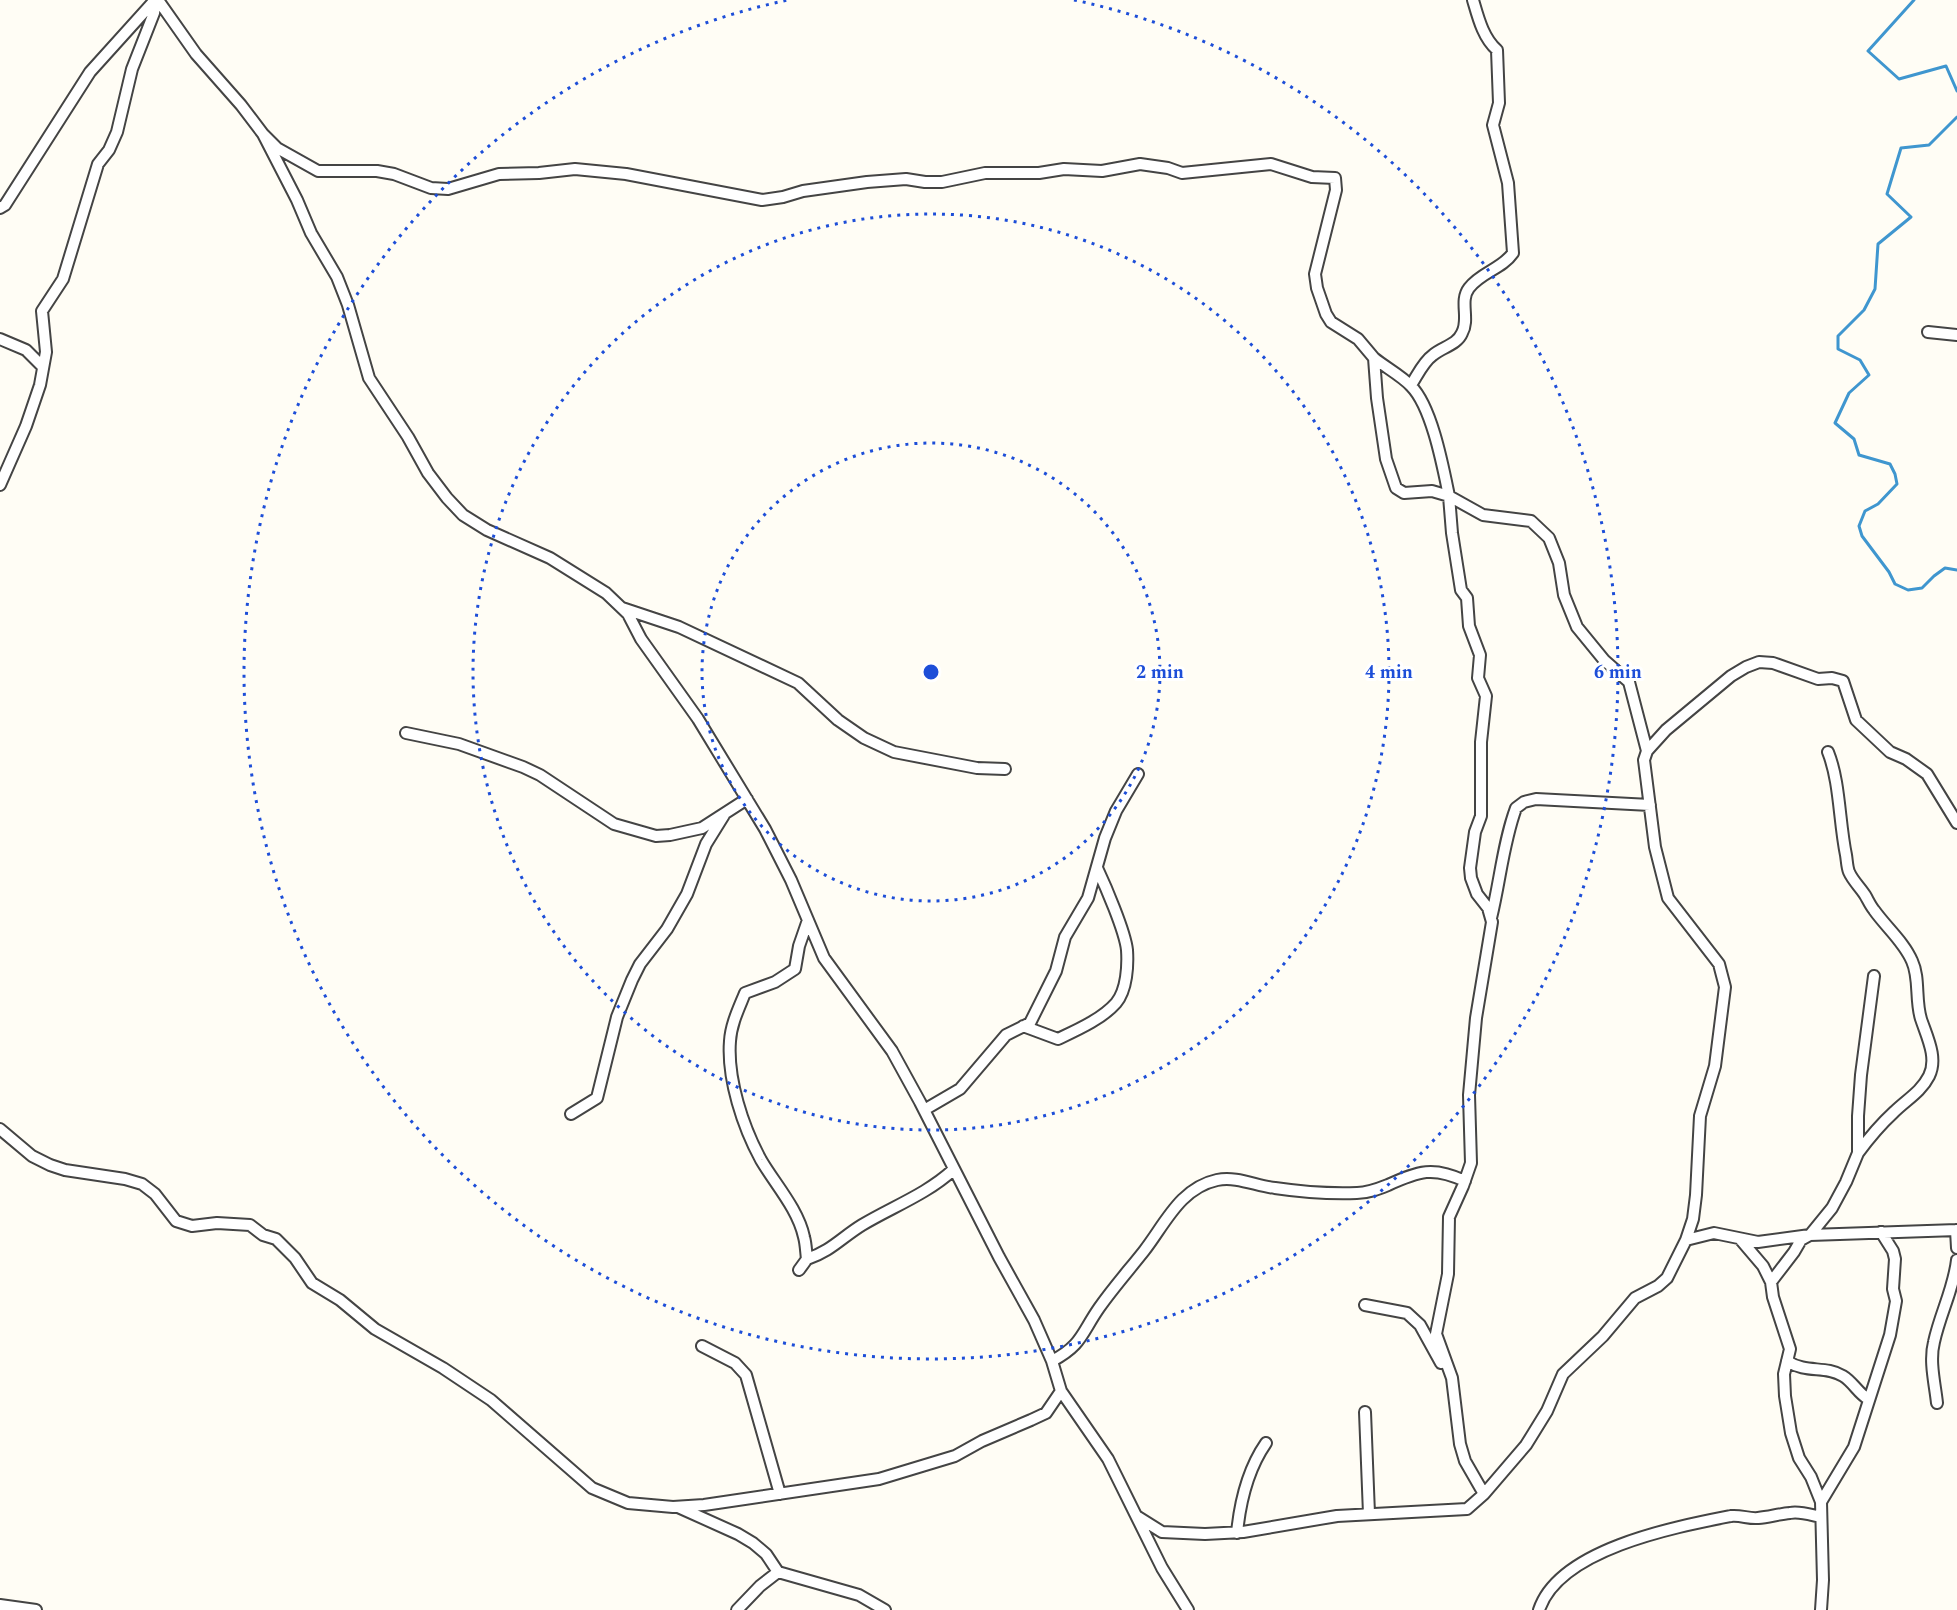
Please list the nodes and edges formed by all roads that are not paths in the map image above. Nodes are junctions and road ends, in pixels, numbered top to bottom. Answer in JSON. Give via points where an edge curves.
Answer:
{"nodes":[{"id":1,"x":157,"y":0,"type":"edge"},
{"id":2,"x":1473,"y":0,"type":"edge"},
{"id":3,"x":263,"y":134,"type":"junction"},
{"id":4,"x":0,"y":208,"type":"edge"},
{"id":5,"x":1928,"y":332,"type":"dead end"},
{"id":6,"x":1957,"y":335,"type":"edge"},
{"id":7,"x":0,"y":339,"type":"edge"},
{"id":8,"x":1374,"y":358,"type":"junction"},
{"id":9,"x":43,"y":368,"type":"junction"},
{"id":10,"x":1411,"y":385,"type":"junction"},
{"id":11,"x":0,"y":485,"type":"edge"},
{"id":12,"x":1449,"y":496,"type":"junction"},
{"id":13,"x":622,"y":608,"type":"junction"},
{"id":14,"x":406,"y":733,"type":"dead end"},
{"id":15,"x":1647,"y":751,"type":"junction"},
{"id":16,"x":1828,"y":752,"type":"dead end"},
{"id":17,"x":1005,"y":769,"type":"dead end"},
{"id":18,"x":1138,"y":774,"type":"dead end"},
{"id":19,"x":747,"y":799,"type":"junction"},
{"id":20,"x":1650,"y":806,"type":"junction"},
{"id":21,"x":725,"y":813,"type":"junction"},
{"id":22,"x":1957,"y":823,"type":"edge"},
{"id":23,"x":1097,"y":868,"type":"junction"},
{"id":24,"x":1491,"y":919,"type":"junction"},
{"id":25,"x":808,"y":921,"type":"junction"},
{"id":26,"x":1874,"y":976,"type":"dead end"},
{"id":27,"x":1023,"y":1026,"type":"junction"},
{"id":28,"x":924,"y":1110,"type":"junction"},
{"id":29,"x":571,"y":1114,"type":"dead end"},
{"id":30,"x":0,"y":1129,"type":"edge"},
{"id":31,"x":1858,"y":1153,"type":"junction"},
{"id":32,"x":953,"y":1170,"type":"junction"},
{"id":33,"x":1465,"y":1181,"type":"junction"},
{"id":34,"x":1957,"y":1230,"type":"edge"},
{"id":35,"x":1881,"y":1232,"type":"junction"},
{"id":36,"x":1810,"y":1235,"type":"junction"},
{"id":37,"x":1740,"y":1239,"type":"junction"},
{"id":38,"x":1686,"y":1240,"type":"junction"},
{"id":39,"x":1957,"y":1248,"type":"edge"},
{"id":40,"x":807,"y":1259,"type":"junction"},
{"id":41,"x":1957,"y":1260,"type":"edge"},
{"id":42,"x":799,"y":1270,"type":"dead end"},
{"id":43,"x":1771,"y":1282,"type":"junction"},
{"id":44,"x":1365,"y":1305,"type":"dead end"},
{"id":45,"x":702,"y":1346,"type":"dead end"},
{"id":46,"x":1052,"y":1361,"type":"junction"},
{"id":47,"x":1787,"y":1361,"type":"junction"},
{"id":48,"x":1452,"y":1378,"type":"junction"},
{"id":49,"x":1060,"y":1391,"type":"junction"},
{"id":50,"x":1868,"y":1399,"type":"junction"},
{"id":51,"x":1937,"y":1403,"type":"dead end"},
{"id":52,"x":1365,"y":1412,"type":"dead end"},
{"id":53,"x":1266,"y":1443,"type":"dead end"},
{"id":54,"x":780,"y":1494,"type":"junction"},
{"id":55,"x":1484,"y":1494,"type":"junction"},
{"id":56,"x":1821,"y":1502,"type":"junction"},
{"id":57,"x":678,"y":1507,"type":"junction"},
{"id":58,"x":1369,"y":1514,"type":"junction"},
{"id":59,"x":1821,"y":1516,"type":"junction"},
{"id":60,"x":1138,"y":1517,"type":"junction"},
{"id":61,"x":1237,"y":1533,"type":"junction"},
{"id":62,"x":778,"y":1572,"type":"junction"},
{"id":63,"x":5,"y":1607,"type":"edge"},
{"id":64,"x":36,"y":1610,"type":"edge"},
{"id":65,"x":737,"y":1610,"type":"edge"},
{"id":66,"x":885,"y":1610,"type":"edge"},
{"id":67,"x":1188,"y":1610,"type":"edge"},
{"id":68,"x":1539,"y":1610,"type":"edge"},
{"id":69,"x":1821,"y":1610,"type":"edge"}],
"edges":[{"from":1,"to":3,"type":"street"},
{"from":1,"to":4,"type":"street","via":[[90,72]]},
{"from":1,"to":9,"type":"street","via":[[132,69],[117,132],[97,167],[63,279],[42,311],[46,352]]},
{"from":2,"to":10,"type":"street","via":[[1487,37],[1497,50],[1499,103],[1493,125],[1508,183],[1513,253],[1470,287],[1465,295],[1464,331],[1459,339],[1429,358]]},
{"from":3,"to":8,"type":"street","via":[[277,148],[318,171],[377,171],[431,188],[448,189],[499,174],[575,169],[626,174],[762,200],[867,182],[942,182],[985,173],[1102,171],[1140,164],[1182,173],[1271,164],[1312,177],[1335,178],[1316,274],[1317,288],[1331,322],[1358,339]]},
{"from":3,"to":13,"type":"street","via":[[337,277],[369,378],[428,473],[463,515],[550,558],[596,585]]},
{"from":5,"to":6,"type":"street"},
{"from":7,"to":9,"type":"street","via":[[26,350]]},
{"from":8,"to":10,"type":"street"},
{"from":8,"to":12,"type":"street","via":[[1386,459],[1396,488],[1404,493],[1432,491]]},
{"from":9,"to":11,"type":"street","via":[[26,426]]},
{"from":10,"to":12,"type":"street","via":[[1429,420]]},
{"from":12,"to":15,"type":"street","via":[[1483,515],[1531,520],[1549,538],[1577,627],[1604,660],[1629,682]]},
{"from":12,"to":24,"type":"street","via":[[1461,590],[1467,598],[1469,626],[1480,656],[1478,678],[1486,696],[1481,742],[1481,816],[1470,868]]},
{"from":13,"to":17,"type":"street","via":[[679,627],[798,683],[838,720],[894,752],[977,768]]},
{"from":13,"to":19,"type":"street"},
{"from":14,"to":21,"type":"street","via":[[459,744],[523,767],[614,824],[656,836],[702,828]]},
{"from":15,"to":20,"type":"street","via":[[1644,760]]},
{"from":15,"to":22,"type":"street","via":[[1666,730],[1731,676],[1759,662],[1773,663],[1818,679],[1843,681],[1856,720],[1890,752],[1927,774]]},
{"from":16,"to":31,"type":"street","via":[[1837,785],[1848,869],[1912,960],[1919,1010],[1932,1056],[1930,1073],[1923,1085]]},
{"from":18,"to":23,"type":"street","via":[[1116,811]]},
{"from":19,"to":21,"type":"street"},
{"from":19,"to":25,"type":"street"},
{"from":20,"to":24,"type":"street","via":[[1536,799],[1524,802],[1516,808],[1504,849]]},
{"from":20,"to":38,"type":"street","via":[[1668,898],[1719,964],[1725,987],[1715,1066],[1700,1116],[1696,1195]]},
{"from":21,"to":29,"type":"street","via":[[706,844],[687,894],[668,929],[632,980],[617,1017],[597,1098]]},
{"from":23,"to":27,"type":"street","via":[[1088,898],[1065,937],[1056,972],[1030,1023]]},
{"from":23,"to":27,"type":"street","via":[[1127,949],[1126,980],[1117,1002],[1086,1025],[1058,1039]]},
{"from":24,"to":33,"type":"street","via":[[1473,1053],[1469,1095],[1471,1163]]},
{"from":25,"to":28,"type":"street","via":[[824,958],[892,1052]]},
{"from":25,"to":40,"type":"street","via":[[798,946],[795,969],[775,982],[745,993],[730,1040],[731,1077],[748,1132],[794,1213],[804,1235]]},
{"from":26,"to":31,"type":"street","via":[[1861,1074]]},
{"from":27,"to":28,"type":"street","via":[[1006,1035],[960,1089]]},
{"from":28,"to":32,"type":"street"},
{"from":30,"to":57,"type":"street","via":[[32,1156],[50,1165],[142,1184],[176,1221],[192,1226],[250,1225],[276,1239],[312,1283],[375,1329],[491,1400],[592,1488],[628,1503]]},
{"from":31,"to":36,"type":"street","via":[[1838,1198]]},
{"from":32,"to":40,"type":"street","via":[[937,1184],[853,1231],[824,1254]]},
{"from":32,"to":46,"type":"street"},
{"from":33,"to":46,"type":"street","via":[[1438,1170],[1413,1174],[1364,1193],[1274,1188],[1238,1180],[1218,1180],[1199,1187],[1163,1222],[1080,1340],[1068,1353]]},
{"from":33,"to":48,"type":"street","via":[[1449,1217],[1448,1274],[1436,1334]]},
{"from":34,"to":35,"type":"street"},
{"from":34,"to":39,"type":"street"},
{"from":35,"to":36,"type":"street"},
{"from":35,"to":50,"type":"street","via":[[1895,1259],[1896,1300],[1890,1335]]},
{"from":36,"to":37,"type":"street","via":[[1758,1242]]},
{"from":36,"to":43,"type":"street","via":[[1801,1240]]},
{"from":37,"to":38,"type":"street","via":[[1714,1233]]},
{"from":37,"to":43,"type":"street"},
{"from":38,"to":55,"type":"street","via":[[1667,1278],[1635,1298],[1563,1374],[1548,1411],[1526,1445]]},
{"from":40,"to":42,"type":"street"},
{"from":41,"to":51,"type":"street","via":[[1956,1275],[1933,1343]]},
{"from":43,"to":47,"type":"street","via":[[1790,1349]]},
{"from":44,"to":48,"type":"street","via":[[1407,1313],[1419,1325]]},
{"from":45,"to":54,"type":"street","via":[[735,1363],[746,1375]]},
{"from":46,"to":49,"type":"street"},
{"from":47,"to":50,"type":"street","via":[[1798,1368],[1827,1370],[1842,1376]]},
{"from":47,"to":56,"type":"street","via":[[1785,1396],[1791,1433]]},
{"from":48,"to":55,"type":"street","via":[[1460,1444]]},
{"from":49,"to":54,"type":"street","via":[[1046,1413],[955,1456],[879,1479]]},
{"from":49,"to":60,"type":"street","via":[[1107,1459]]},
{"from":50,"to":56,"type":"street","via":[[1854,1447]]},
{"from":52,"to":58,"type":"street"},
{"from":53,"to":61,"type":"street","via":[[1244,1493]]},
{"from":54,"to":57,"type":"street"},
{"from":55,"to":58,"type":"street","via":[[1467,1509]]},
{"from":56,"to":59,"type":"street"},
{"from":57,"to":62,"type":"street","via":[[753,1543]]},
{"from":58,"to":61,"type":"street"},
{"from":59,"to":68,"type":"street","via":[[1791,1512],[1755,1519],[1733,1516],[1634,1539],[1585,1561],[1559,1578]]},
{"from":59,"to":69,"type":"street"},
{"from":60,"to":61,"type":"street","via":[[1162,1532]]},
{"from":60,"to":67,"type":"street","via":[[1157,1559]]},
{"from":62,"to":65,"type":"street"},
{"from":62,"to":66,"type":"street","via":[[859,1595]]},
{"from":63,"to":64,"type":"street"}]}
